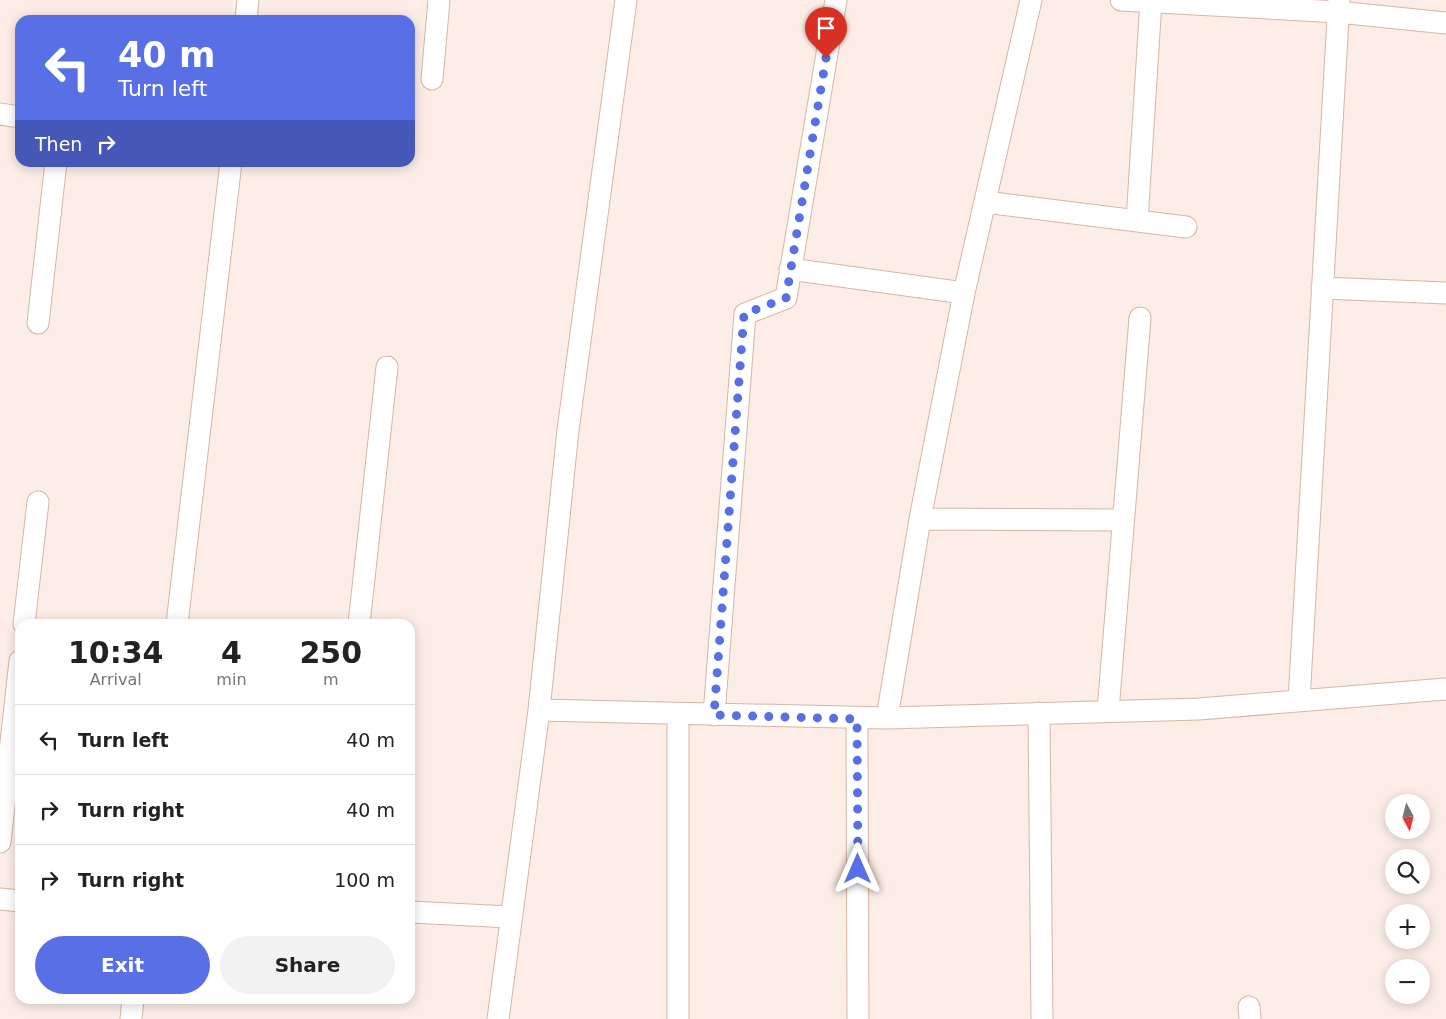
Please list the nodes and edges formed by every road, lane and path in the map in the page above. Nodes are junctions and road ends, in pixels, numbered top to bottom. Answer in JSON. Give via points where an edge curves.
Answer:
{"nodes":[{"id":1,"x":248,"y":0,"type":"edge"},
{"id":2,"x":439,"y":0,"type":"edge"},
{"id":3,"x":626,"y":0,"type":"edge"},
{"id":4,"x":836,"y":0,"type":"edge"},
{"id":5,"x":1031,"y":0,"type":"edge"},
{"id":6,"x":1121,"y":0,"type":"edge"},
{"id":7,"x":1151,"y":1,"type":"edge"},
{"id":8,"x":1339,"y":6,"type":"edge"},
{"id":9,"x":246,"y":15,"type":"edge"},
{"id":10,"x":1446,"y":23,"type":"edge"},
{"id":11,"x":432,"y":79,"type":"dead end"},
{"id":12,"x":0,"y":114,"type":"edge"},
{"id":13,"x":15,"y":116,"type":"edge"},
{"id":14,"x":55,"y":167,"type":"edge"},
{"id":15,"x":230,"y":167,"type":"edge"},
{"id":16,"x":984,"y":202,"type":"junction"},
{"id":17,"x":1137,"y":221,"type":"junction"},
{"id":18,"x":1186,"y":226,"type":"dead end"},
{"id":19,"x":790,"y":269,"type":"junction"},
{"id":20,"x":1322,"y":288,"type":"junction"},
{"id":21,"x":964,"y":293,"type":"junction"},
{"id":22,"x":1446,"y":293,"type":"edge"},
{"id":23,"x":1140,"y":318,"type":"dead end"},
{"id":24,"x":38,"y":322,"type":"dead end"},
{"id":25,"x":387,"y":367,"type":"dead end"},
{"id":26,"x":38,"y":502,"type":"dead end"},
{"id":27,"x":920,"y":519,"type":"junction"},
{"id":28,"x":1123,"y":520,"type":"junction"},
{"id":29,"x":25,"y":619,"type":"edge"},
{"id":30,"x":179,"y":619,"type":"edge"},
{"id":31,"x":360,"y":619,"type":"edge"},
{"id":32,"x":1446,"y":689,"type":"edge"},
{"id":33,"x":1299,"y":701,"type":"junction"},
{"id":34,"x":15,"y":706,"type":"edge"},
{"id":35,"x":539,"y":710,"type":"junction"},
{"id":36,"x":1108,"y":711,"type":"junction"},
{"id":37,"x":1039,"y":713,"type":"junction"},
{"id":38,"x":678,"y":714,"type":"junction"},
{"id":39,"x":714,"y":715,"type":"junction"},
{"id":40,"x":887,"y":718,"type":"junction"},
{"id":41,"x":857,"y":719,"type":"junction"},
{"id":42,"x":0,"y":842,"type":"edge"},
{"id":43,"x":0,"y":899,"type":"edge"},
{"id":44,"x":15,"y":900,"type":"edge"},
{"id":45,"x":415,"y":912,"type":"edge"},
{"id":46,"x":511,"y":917,"type":"junction"},
{"id":47,"x":132,"y":1004,"type":"edge"},
{"id":48,"x":131,"y":1019,"type":"edge"},
{"id":49,"x":498,"y":1019,"type":"edge"},
{"id":50,"x":678,"y":1019,"type":"edge"},
{"id":51,"x":858,"y":1019,"type":"edge"},
{"id":52,"x":1042,"y":1019,"type":"edge"}],
"edges":[{"from":1,"to":9,"type":"street"},
{"from":2,"to":11,"type":"street"},
{"from":3,"to":35,"type":"street","via":[[568,430]]},
{"from":4,"to":19,"type":"street"},
{"from":5,"to":16,"type":"street"},
{"from":6,"to":7,"type":"street"},
{"from":7,"to":8,"type":"street"},
{"from":7,"to":17,"type":"street"},
{"from":8,"to":10,"type":"street"},
{"from":8,"to":20,"type":"street"},
{"from":12,"to":13,"type":"street"},
{"from":14,"to":24,"type":"street"},
{"from":15,"to":30,"type":"street"},
{"from":16,"to":17,"type":"street"},
{"from":16,"to":21,"type":"street"},
{"from":17,"to":18,"type":"street"},
{"from":19,"to":21,"type":"street"},
{"from":19,"to":39,"type":"street","via":[[786,298],[744,314]]},
{"from":20,"to":22,"type":"street"},
{"from":20,"to":33,"type":"street"},
{"from":21,"to":27,"type":"street"},
{"from":23,"to":28,"type":"street"},
{"from":25,"to":31,"type":"street"},
{"from":26,"to":29,"type":"street"},
{"from":27,"to":28,"type":"street"},
{"from":27,"to":40,"type":"street"},
{"from":28,"to":36,"type":"street"},
{"from":32,"to":33,"type":"street"},
{"from":33,"to":36,"type":"street"},
{"from":34,"to":42,"type":"street"},
{"from":35,"to":38,"type":"street"},
{"from":35,"to":46,"type":"street"},
{"from":36,"to":37,"type":"street"},
{"from":37,"to":40,"type":"street"},
{"from":37,"to":52,"type":"street"},
{"from":38,"to":39,"type":"street"},
{"from":38,"to":50,"type":"street"},
{"from":39,"to":41,"type":"street"},
{"from":40,"to":41,"type":"street"},
{"from":41,"to":51,"type":"street"},
{"from":43,"to":44,"type":"street"},
{"from":45,"to":46,"type":"street"},
{"from":46,"to":49,"type":"street"},
{"from":47,"to":48,"type":"street"}]}
